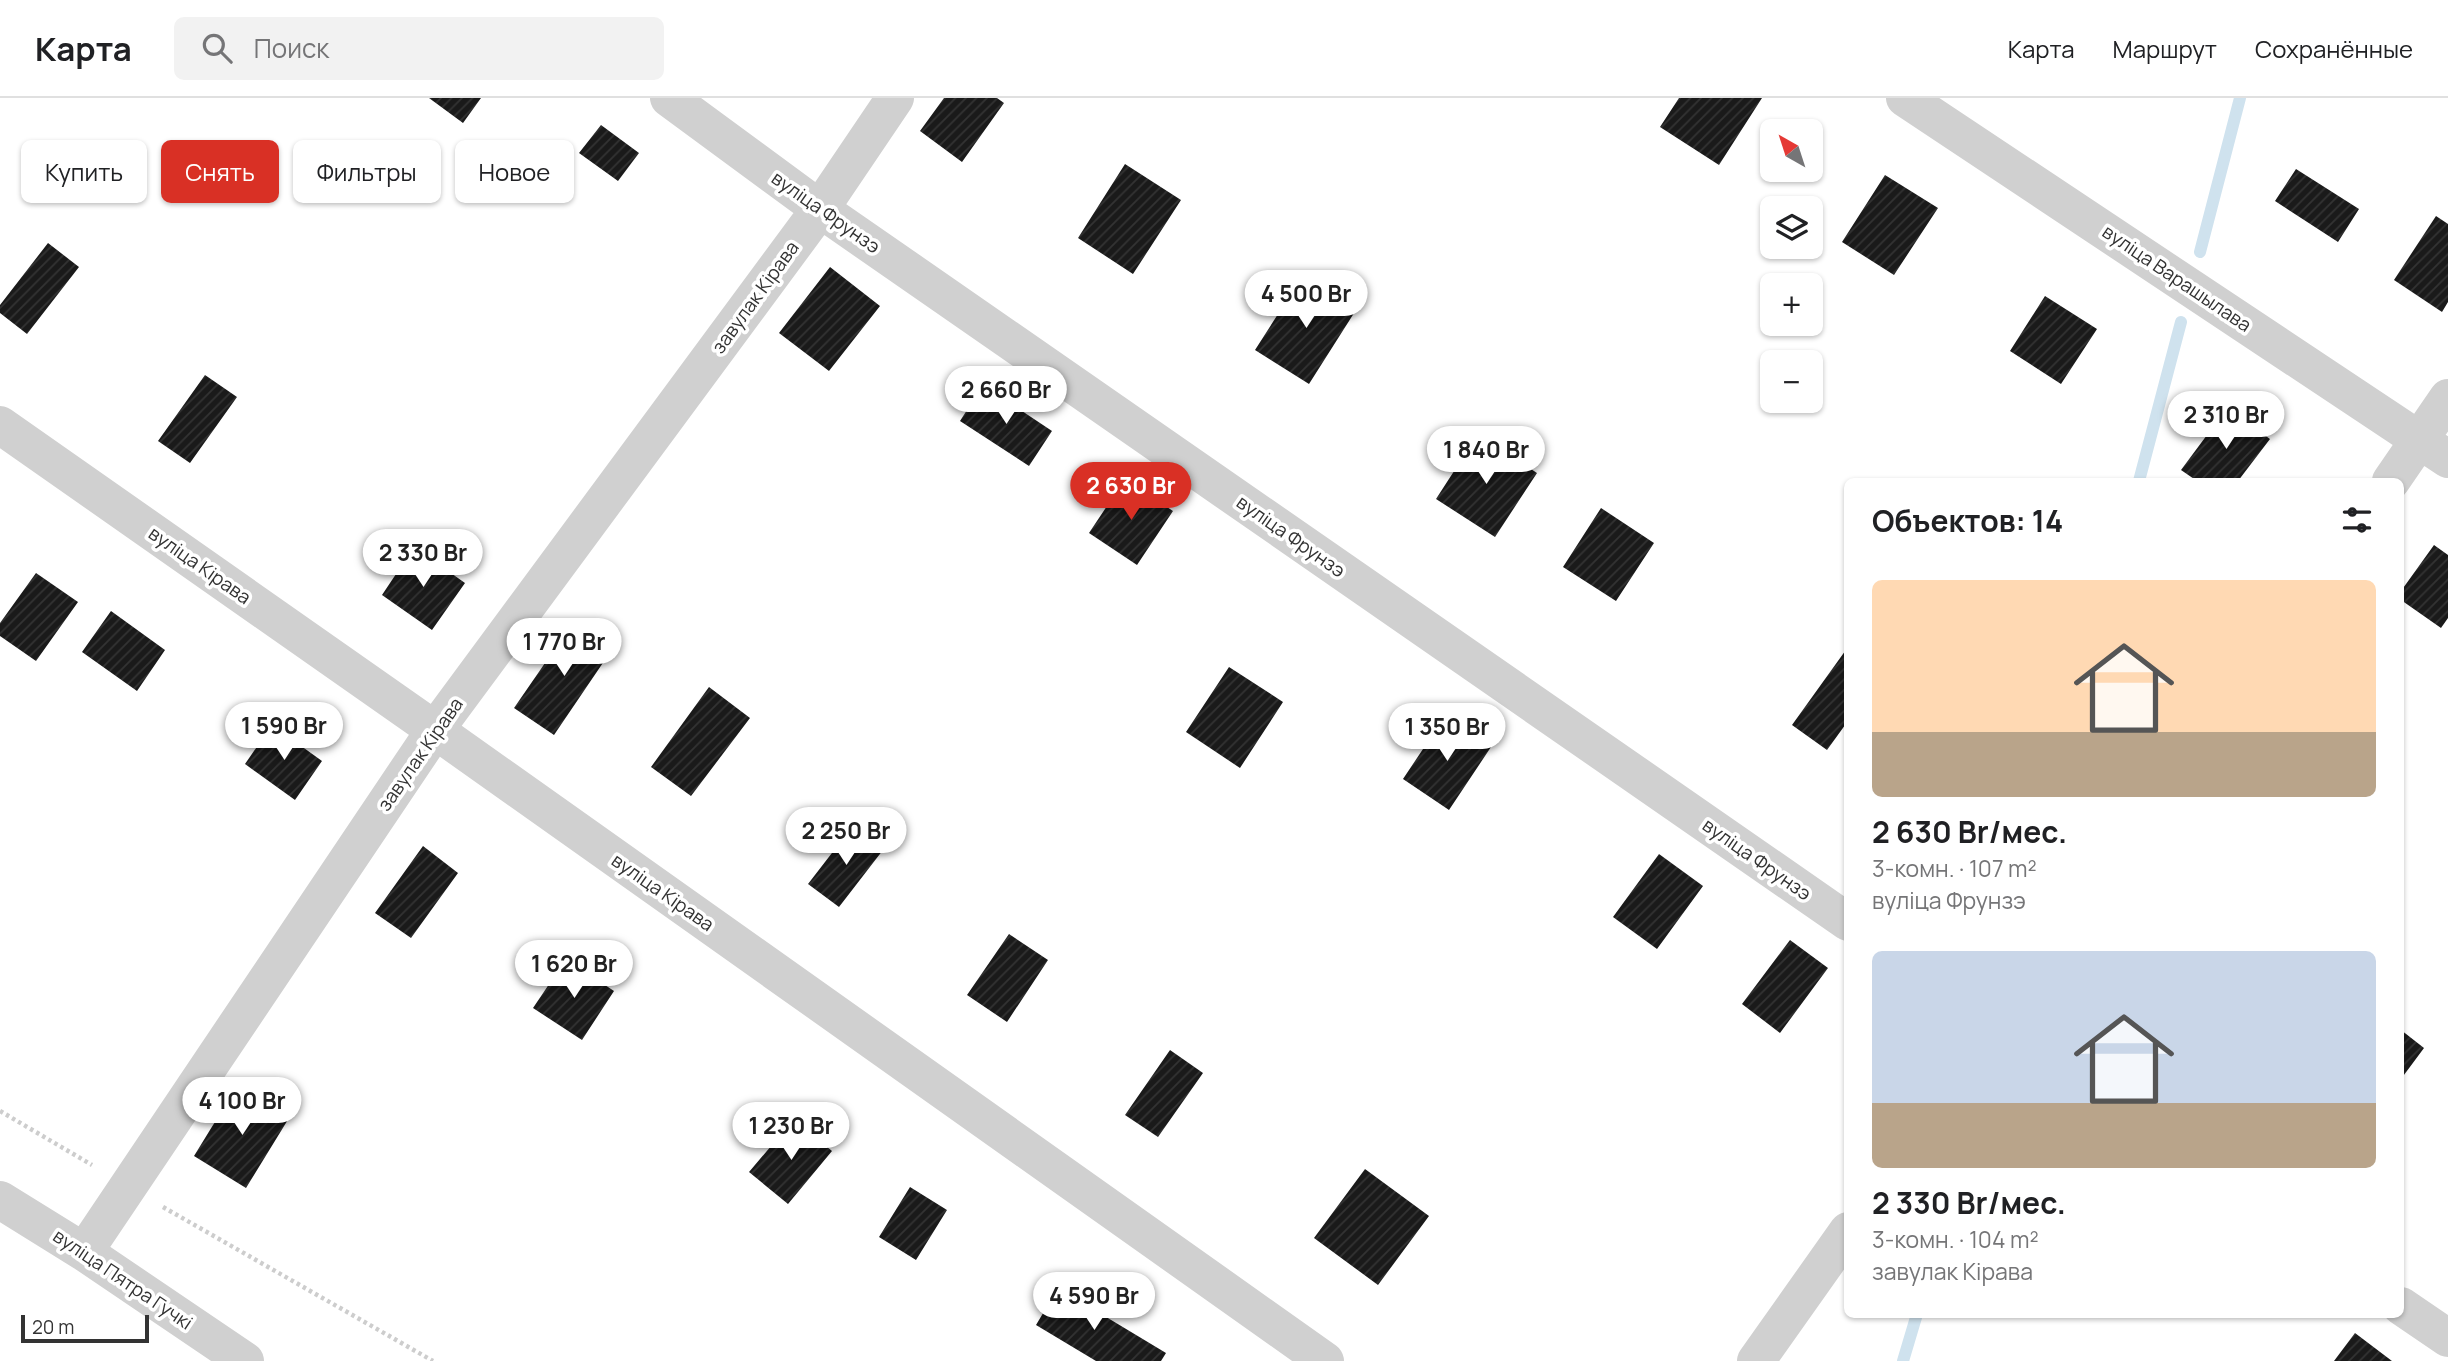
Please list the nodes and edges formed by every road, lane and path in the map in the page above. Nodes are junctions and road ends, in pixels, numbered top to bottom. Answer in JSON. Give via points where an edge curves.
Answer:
{"nodes":[{"id":1,"x":669,"y":98,"type":"edge"},
{"id":2,"x":895,"y":98,"type":"edge"},
{"id":3,"x":1905,"y":98,"type":"edge"},
{"id":4,"x":820,"y":209,"type":"junction"},
{"id":5,"x":2448,"y":398,"type":"edge"},
{"id":6,"x":0,"y":425,"type":"edge"},
{"id":7,"x":2435,"y":449,"type":"edge"},
{"id":8,"x":2395,"y":478,"type":"edge"},
{"id":9,"x":435,"y":730,"type":"junction"},
{"id":10,"x":1844,"y":919,"type":"edge"},
{"id":11,"x":0,"y":1111,"type":"edge"},
{"id":12,"x":128,"y":1186,"type":"junction"},
{"id":13,"x":0,"y":1200,"type":"edge"},
{"id":14,"x":1844,"y":1237,"type":"edge"},
{"id":15,"x":84,"y":1252,"type":"junction"},
{"id":16,"x":2404,"y":1308,"type":"edge"},
{"id":17,"x":2448,"y":1338,"type":"edge"},
{"id":18,"x":245,"y":1361,"type":"edge"},
{"id":19,"x":433,"y":1361,"type":"edge"},
{"id":20,"x":1325,"y":1361,"type":"edge"},
{"id":21,"x":1756,"y":1361,"type":"edge"}],
"edges":[{"from":1,"to":4,"type":"street","name":"вуліца Фрунзэ"},
{"from":2,"to":4,"type":"street","name":"завулак Кірава"},
{"from":3,"to":7,"type":"street","name":"вуліца Варашылава"},
{"from":4,"to":9,"type":"street","name":"завулак Кірава"},
{"from":4,"to":10,"type":"street","name":"вуліца Фрунзэ"},
{"from":5,"to":7,"type":"street"},
{"from":6,"to":9,"type":"street","name":"вуліца Кірава"},
{"from":7,"to":8,"type":"street"},
{"from":9,"to":12,"type":"street","name":"завулак Кірава"},
{"from":9,"to":20,"type":"street","name":"вуліца Кірава"},
{"from":11,"to":12,"type":"path"},
{"from":12,"to":15,"type":"street","name":"завулак Кірава"},
{"from":12,"to":19,"type":"path"},
{"from":13,"to":15,"type":"street","name":"вуліца Пятра Гучкі"},
{"from":14,"to":21,"type":"street"},
{"from":15,"to":18,"type":"street","name":"вуліца Пятра Гучкі"},
{"from":16,"to":17,"type":"street"}]}
